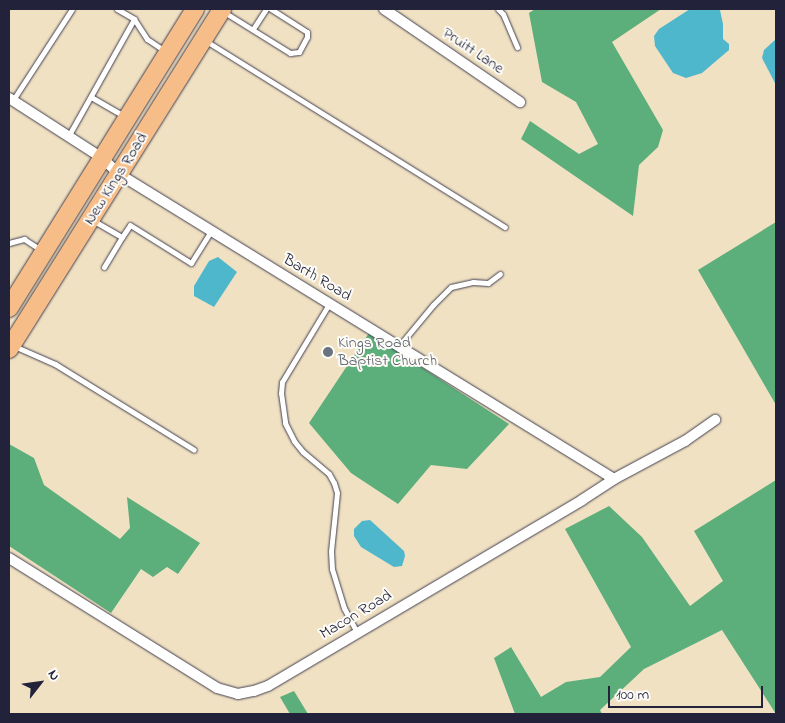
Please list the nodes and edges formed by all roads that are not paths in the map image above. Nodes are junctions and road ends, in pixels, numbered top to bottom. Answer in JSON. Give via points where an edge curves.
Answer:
{"nodes":[{"id":1,"x":72,"y":9,"type":"edge"},
{"id":2,"x":116,"y":9,"type":"edge"},
{"id":3,"x":195,"y":9,"type":"edge"},
{"id":4,"x":266,"y":9,"type":"edge"},
{"id":5,"x":271,"y":9,"type":"edge"},
{"id":6,"x":384,"y":9,"type":"edge"},
{"id":7,"x":498,"y":9,"type":"edge"},
{"id":8,"x":222,"y":10,"type":"edge"},
{"id":9,"x":134,"y":19,"type":"junction"},
{"id":10,"x":253,"y":29,"type":"junction"},
{"id":11,"x":203,"y":40,"type":"junction"},
{"id":12,"x":517,"y":47,"type":"dead end"},
{"id":13,"x":168,"y":53,"type":"junction"},
{"id":14,"x":91,"y":97,"type":"junction"},
{"id":15,"x":11,"y":99,"type":"edge"},
{"id":16,"x":520,"y":102,"type":"dead end"},
{"id":17,"x":127,"y":119,"type":"junction"},
{"id":18,"x":69,"y":135,"type":"junction"},
{"id":19,"x":102,"y":158,"type":"junction"},
{"id":20,"x":119,"y":174,"type":"junction"},
{"id":21,"x":91,"y":219,"type":"junction"},
{"id":22,"x":505,"y":227,"type":"dead end"},
{"id":23,"x":211,"y":231,"type":"junction"},
{"id":24,"x":122,"y":237,"type":"junction"},
{"id":25,"x":9,"y":243,"type":"edge"},
{"id":26,"x":44,"y":252,"type":"junction"},
{"id":27,"x":104,"y":267,"type":"dead end"},
{"id":28,"x":500,"y":274,"type":"dead end"},
{"id":29,"x":330,"y":303,"type":"junction"},
{"id":30,"x":9,"y":308,"type":"edge"},
{"id":31,"x":399,"y":346,"type":"junction"},
{"id":32,"x":10,"y":347,"type":"edge"},
{"id":33,"x":715,"y":420,"type":"dead end"},
{"id":34,"x":194,"y":450,"type":"dead end"},
{"id":35,"x":614,"y":479,"type":"junction"},
{"id":36,"x":9,"y":558,"type":"edge"},
{"id":37,"x":357,"y":632,"type":"junction"}],
"edges":[{"from":1,"to":15,"type":"lane"},
{"from":2,"to":9,"type":"lane"},
{"from":3,"to":13,"type":"highway","name":"New Kings Road"},
{"from":4,"to":10,"type":"lane"},
{"from":5,"to":10,"type":"lane","via":[[307,32],[308,37],[300,52],[290,53]]},
{"from":6,"to":16,"type":"street","name":"Pruitt Lane"},
{"from":7,"to":12,"type":"lane"},
{"from":8,"to":10,"type":"lane"},
{"from":8,"to":11,"type":"highway","name":"New Kings Road"},
{"from":9,"to":13,"type":"lane","via":[[147,39]]},
{"from":9,"to":14,"type":"lane"},
{"from":11,"to":20,"type":"highway","name":"New Kings Road"},
{"from":11,"to":22,"type":"lane"},
{"from":13,"to":17,"type":"highway","name":"New Kings Road"},
{"from":14,"to":17,"type":"lane"},
{"from":14,"to":18,"type":"lane"},
{"from":15,"to":18,"type":"street","name":"Barth Road"},
{"from":17,"to":19,"type":"highway","name":"New Kings Road"},
{"from":18,"to":19,"type":"street","name":"Barth Road"},
{"from":19,"to":20,"type":"street","name":"Barth Road"},
{"from":19,"to":26,"type":"highway","name":"New Kings Road"},
{"from":20,"to":21,"type":"highway","name":"New Kings Road"},
{"from":20,"to":23,"type":"street","name":"Barth Road"},
{"from":21,"to":24,"type":"lane"},
{"from":21,"to":32,"type":"highway","name":"New Kings Road"},
{"from":23,"to":24,"type":"lane","via":[[191,263],[130,225]]},
{"from":23,"to":29,"type":"street","name":"Barth Road"},
{"from":24,"to":27,"type":"lane"},
{"from":25,"to":26,"type":"lane","via":[[24,239]]},
{"from":26,"to":30,"type":"highway","name":"New Kings Road"},
{"from":28,"to":31,"type":"lane","via":[[488,283],[473,282],[451,287]]},
{"from":29,"to":31,"type":"street","name":"Barth Road"},
{"from":29,"to":37,"type":"lane","via":[[282,382],[285,424],[303,452],[329,474],[334,483],[337,493],[332,569],[344,608]]},
{"from":31,"to":35,"type":"street","name":"Barth Road"},
{"from":32,"to":34,"type":"lane","via":[[55,364]]},
{"from":33,"to":35,"type":"street","name":"Macon Road","via":[[686,441]]},
{"from":35,"to":37,"type":"street","name":"Macon Road"},
{"from":36,"to":37,"type":"street","name":"Macon Road","via":[[228,692],[254,691],[268,686]]}]}
